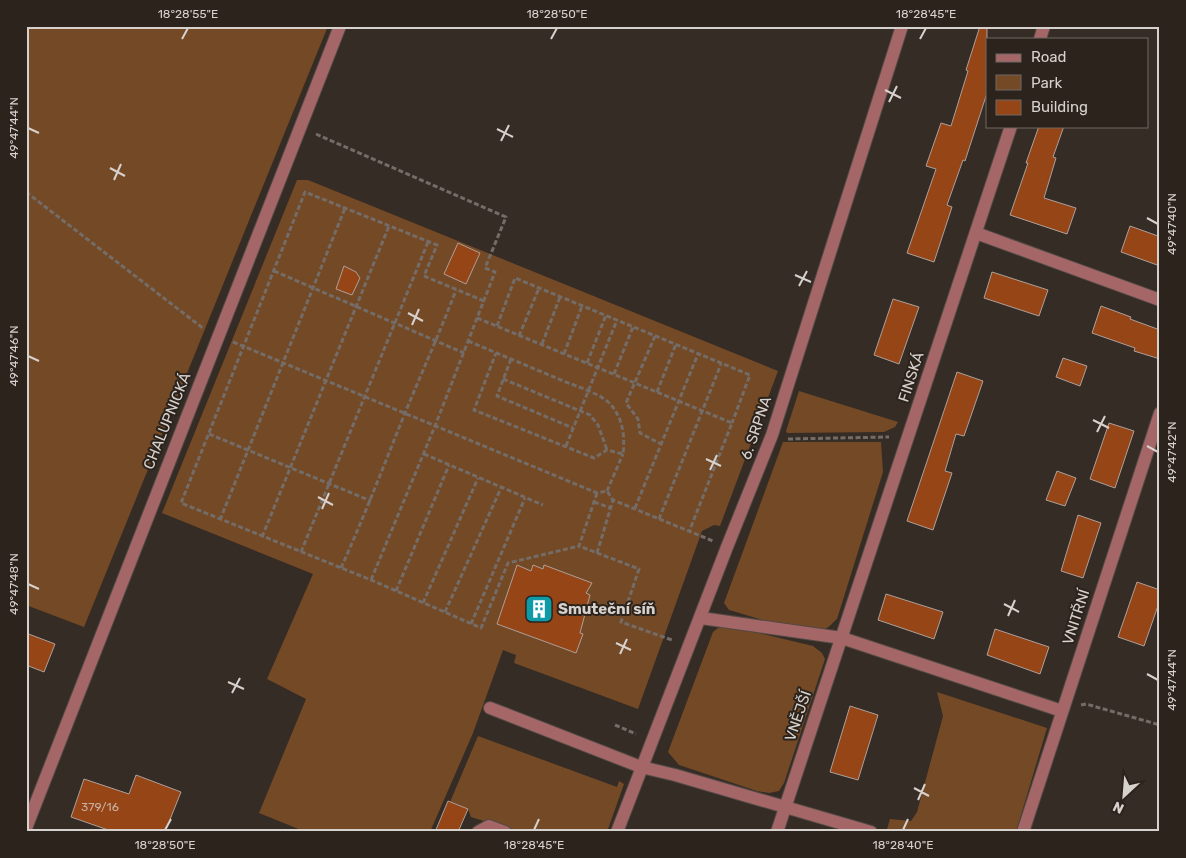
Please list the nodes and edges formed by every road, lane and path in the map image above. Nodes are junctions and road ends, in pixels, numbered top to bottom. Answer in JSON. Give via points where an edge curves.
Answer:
{"nodes":[{"id":1,"x":340,"y":26,"type":"edge"},
{"id":2,"x":902,"y":26,"type":"edge"},
{"id":3,"x":1044,"y":26,"type":"edge"},
{"id":4,"x":1040,"y":38,"type":"edge"},
{"id":5,"x":301,"y":127,"type":"junction"},
{"id":6,"x":1010,"y":128,"type":"edge"},
{"id":7,"x":26,"y":192,"type":"edge"},
{"id":8,"x":345,"y":208,"type":"junction"},
{"id":9,"x":389,"y":226,"type":"junction"},
{"id":10,"x":976,"y":233,"type":"junction"},
{"id":11,"x":428,"y":242,"type":"junction"},
{"id":12,"x":274,"y":271,"type":"junction"},
{"id":13,"x":539,"y":288,"type":"junction"},
{"id":14,"x":314,"y":289,"type":"junction"},
{"id":15,"x":456,"y":290,"type":"junction"},
{"id":16,"x":560,"y":296,"type":"junction"},
{"id":17,"x":1160,"y":300,"type":"edge"},
{"id":18,"x":484,"y":302,"type":"junction"},
{"id":19,"x":582,"y":306,"type":"junction"},
{"id":20,"x":356,"y":307,"type":"junction"},
{"id":21,"x":606,"y":315,"type":"junction"},
{"id":22,"x":477,"y":318,"type":"junction"},
{"id":23,"x":617,"y":320,"type":"junction"},
{"id":24,"x":395,"y":323,"type":"junction"},
{"id":25,"x":497,"y":326,"type":"junction"},
{"id":26,"x":633,"y":326,"type":"junction"},
{"id":27,"x":519,"y":336,"type":"junction"},
{"id":28,"x":655,"y":336,"type":"junction"},
{"id":29,"x":218,"y":338,"type":"junction"},
{"id":30,"x":436,"y":341,"type":"junction"},
{"id":31,"x":468,"y":341,"type":"junction"},
{"id":32,"x":542,"y":344,"type":"junction"},
{"id":33,"x":676,"y":344,"type":"junction"},
{"id":34,"x":244,"y":347,"type":"junction"},
{"id":35,"x":464,"y":353,"type":"junction"},
{"id":36,"x":496,"y":353,"type":"junction"},
{"id":37,"x":564,"y":354,"type":"junction"},
{"id":38,"x":698,"y":354,"type":"junction"},
{"id":39,"x":511,"y":359,"type":"junction"},
{"id":40,"x":283,"y":363,"type":"junction"},
{"id":41,"x":587,"y":363,"type":"junction"},
{"id":42,"x":721,"y":364,"type":"junction"},
{"id":43,"x":598,"y":368,"type":"junction"},
{"id":44,"x":614,"y":374,"type":"junction"},
{"id":45,"x":503,"y":379,"type":"junction"},
{"id":46,"x":326,"y":381,"type":"junction"},
{"id":47,"x":635,"y":383,"type":"junction"},
{"id":48,"x":587,"y":391,"type":"junction"},
{"id":49,"x":657,"y":392,"type":"junction"},
{"id":50,"x":364,"y":397,"type":"junction"},
{"id":51,"x":678,"y":400,"type":"junction"},
{"id":52,"x":580,"y":410,"type":"junction"},
{"id":53,"x":702,"y":410,"type":"junction"},
{"id":54,"x":1160,"y":413,"type":"edge"},
{"id":55,"x":405,"y":414,"type":"junction"},
{"id":56,"x":732,"y":422,"type":"junction"},
{"id":57,"x":435,"y":426,"type":"junction"},
{"id":58,"x":573,"y":428,"type":"junction"},
{"id":59,"x":209,"y":434,"type":"junction"},
{"id":60,"x":772,"y":436,"type":"junction"},
{"id":61,"x":907,"y":441,"type":"junction"},
{"id":62,"x":661,"y":444,"type":"junction"},
{"id":63,"x":566,"y":446,"type":"junction"},
{"id":64,"x":248,"y":450,"type":"junction"},
{"id":65,"x":607,"y":450,"type":"junction"},
{"id":66,"x":424,"y":454,"type":"junction"},
{"id":67,"x":622,"y":454,"type":"junction"},
{"id":68,"x":449,"y":465,"type":"junction"},
{"id":69,"x":290,"y":468,"type":"junction"},
{"id":70,"x":478,"y":478,"type":"junction"},
{"id":71,"x":329,"y":484,"type":"junction"},
{"id":72,"x":501,"y":488,"type":"junction"},
{"id":73,"x":608,"y":491,"type":"junction"},
{"id":74,"x":597,"y":493,"type":"junction"},
{"id":75,"x":525,"y":498,"type":"junction"},
{"id":76,"x":613,"y":500,"type":"junction"},
{"id":77,"x":371,"y":501,"type":"junction"},
{"id":78,"x":594,"y":502,"type":"junction"},
{"id":79,"x":543,"y":506,"type":"dead end"},
{"id":80,"x":611,"y":508,"type":"junction"},
{"id":81,"x":635,"y":508,"type":"junction"},
{"id":82,"x":659,"y":519,"type":"junction"},
{"id":83,"x":220,"y":520,"type":"junction"},
{"id":84,"x":689,"y":532,"type":"junction"},
{"id":85,"x":262,"y":537,"type":"junction"},
{"id":86,"x":579,"y":546,"type":"junction"},
{"id":87,"x":727,"y":547,"type":"junction"},
{"id":88,"x":301,"y":552,"type":"junction"},
{"id":89,"x":597,"y":553,"type":"junction"},
{"id":90,"x":341,"y":568,"type":"junction"},
{"id":91,"x":371,"y":580,"type":"junction"},
{"id":92,"x":396,"y":591,"type":"junction"},
{"id":93,"x":423,"y":603,"type":"junction"},
{"id":94,"x":445,"y":612,"type":"junction"},
{"id":95,"x":701,"y":618,"type":"junction"},
{"id":96,"x":472,"y":624,"type":"junction"},
{"id":97,"x":842,"y":638,"type":"junction"},
{"id":98,"x":689,"y":646,"type":"junction"},
{"id":99,"x":490,"y":708,"type":"dead end"},
{"id":100,"x":1062,"y":711,"type":"junction"},
{"id":101,"x":1160,"y":725,"type":"edge"},
{"id":102,"x":614,"y":726,"type":"dead end"},
{"id":103,"x":641,"y":736,"type":"dead end"},
{"id":104,"x":641,"y":767,"type":"junction"},
{"id":105,"x":785,"y":806,"type":"junction"},
{"id":106,"x":26,"y":828,"type":"edge"},
{"id":107,"x":478,"y":832,"type":"edge"},
{"id":108,"x":505,"y":832,"type":"edge"},
{"id":109,"x":617,"y":832,"type":"edge"},
{"id":110,"x":777,"y":832,"type":"edge"},
{"id":111,"x":871,"y":832,"type":"edge"},
{"id":112,"x":1023,"y":832,"type":"edge"}],
"edges":[{"from":1,"to":5,"type":"street","name":"CHALUPNICKÁ"},
{"from":2,"to":60,"type":"street","name":"6. SRPNA"},
{"from":3,"to":4,"type":"street"},
{"from":5,"to":18,"type":"path","via":[[506,216],[485,268],[495,272]]},
{"from":5,"to":29,"type":"street","name":"CHALUPNICKÁ"},
{"from":6,"to":10,"type":"street","name":"FINSKÁ"},
{"from":7,"to":29,"type":"path"},
{"from":8,"to":9,"type":"path"},
{"from":8,"to":12,"type":"path","via":[[305,192]]},
{"from":8,"to":14,"type":"path"},
{"from":9,"to":11,"type":"path"},
{"from":9,"to":20,"type":"path"},
{"from":10,"to":17,"type":"street"},
{"from":10,"to":61,"type":"street","name":"FINSKÁ"},
{"from":11,"to":15,"type":"path","via":[[437,246],[424,276]]},
{"from":11,"to":24,"type":"path"},
{"from":12,"to":14,"type":"path"},
{"from":12,"to":34,"type":"path"},
{"from":13,"to":16,"type":"path"},
{"from":13,"to":25,"type":"path","via":[[515,278]]},
{"from":13,"to":27,"type":"path"},
{"from":14,"to":20,"type":"path"},
{"from":14,"to":40,"type":"path"},
{"from":15,"to":18,"type":"path"},
{"from":15,"to":30,"type":"path"},
{"from":16,"to":19,"type":"path"},
{"from":16,"to":32,"type":"path"},
{"from":18,"to":22,"type":"path"},
{"from":19,"to":21,"type":"path"},
{"from":19,"to":37,"type":"path"},
{"from":20,"to":24,"type":"path"},
{"from":20,"to":46,"type":"path"},
{"from":21,"to":23,"type":"path"},
{"from":21,"to":41,"type":"path"},
{"from":22,"to":25,"type":"path"},
{"from":22,"to":31,"type":"path"},
{"from":23,"to":26,"type":"path"},
{"from":23,"to":43,"type":"path"},
{"from":24,"to":30,"type":"path"},
{"from":24,"to":50,"type":"path"},
{"from":25,"to":27,"type":"path"},
{"from":26,"to":28,"type":"path"},
{"from":26,"to":44,"type":"path"},
{"from":27,"to":32,"type":"path"},
{"from":28,"to":33,"type":"path"},
{"from":28,"to":47,"type":"path"},
{"from":29,"to":34,"type":"path"},
{"from":29,"to":106,"type":"street","name":"CHALUPNICKÁ"},
{"from":30,"to":35,"type":"path"},
{"from":30,"to":55,"type":"path"},
{"from":31,"to":35,"type":"path"},
{"from":31,"to":36,"type":"path"},
{"from":32,"to":37,"type":"path"},
{"from":33,"to":38,"type":"path"},
{"from":33,"to":49,"type":"path"},
{"from":34,"to":40,"type":"path"},
{"from":34,"to":59,"type":"path"},
{"from":35,"to":57,"type":"path"},
{"from":36,"to":39,"type":"path"},
{"from":36,"to":63,"type":"path","via":[[474,410]]},
{"from":37,"to":41,"type":"path"},
{"from":38,"to":42,"type":"path"},
{"from":38,"to":51,"type":"path"},
{"from":39,"to":45,"type":"path"},
{"from":39,"to":48,"type":"path"},
{"from":40,"to":46,"type":"path"},
{"from":40,"to":64,"type":"path"},
{"from":41,"to":43,"type":"path"},
{"from":42,"to":53,"type":"path"},
{"from":42,"to":56,"type":"path","via":[[750,375]]},
{"from":43,"to":44,"type":"path"},
{"from":43,"to":48,"type":"path"},
{"from":44,"to":47,"type":"path"},
{"from":45,"to":52,"type":"path"},
{"from":45,"to":58,"type":"path","via":[[496,396]]},
{"from":46,"to":50,"type":"path"},
{"from":46,"to":69,"type":"path"},
{"from":47,"to":49,"type":"path"},
{"from":47,"to":62,"type":"path","via":[[626,403],[638,419],[640,433]]},
{"from":48,"to":52,"type":"path"},
{"from":48,"to":67,"type":"path","via":[[611,405],[622,424]]},
{"from":49,"to":51,"type":"path"},
{"from":50,"to":55,"type":"path"},
{"from":50,"to":71,"type":"path"},
{"from":51,"to":53,"type":"path"},
{"from":51,"to":62,"type":"path"},
{"from":52,"to":58,"type":"path"},
{"from":52,"to":65,"type":"path","via":[[590,415],[598,426]]},
{"from":53,"to":56,"type":"path"},
{"from":53,"to":82,"type":"path"},
{"from":54,"to":100,"type":"street","name":"VNITŘNÍ"},
{"from":55,"to":57,"type":"path"},
{"from":55,"to":77,"type":"path"},
{"from":56,"to":84,"type":"path"},
{"from":57,"to":66,"type":"path"},
{"from":57,"to":74,"type":"path"},
{"from":58,"to":63,"type":"path"},
{"from":59,"to":64,"type":"path"},
{"from":59,"to":83,"type":"path","via":[[181,503]]},
{"from":60,"to":61,"type":"path"},
{"from":60,"to":87,"type":"street","name":"6. SRPNA"},
{"from":61,"to":97,"type":"street","name":"FINSKÁ"},
{"from":62,"to":81,"type":"path"},
{"from":63,"to":65,"type":"path","via":[[594,458]]},
{"from":64,"to":69,"type":"path"},
{"from":64,"to":83,"type":"path"},
{"from":65,"to":67,"type":"path"},
{"from":66,"to":68,"type":"path"},
{"from":66,"to":91,"type":"path"},
{"from":67,"to":73,"type":"path"},
{"from":68,"to":70,"type":"path"},
{"from":68,"to":92,"type":"path"},
{"from":69,"to":71,"type":"path"},
{"from":69,"to":85,"type":"path"},
{"from":70,"to":72,"type":"path"},
{"from":70,"to":93,"type":"path"},
{"from":71,"to":77,"type":"path"},
{"from":71,"to":88,"type":"path"},
{"from":72,"to":75,"type":"path"},
{"from":72,"to":94,"type":"path"},
{"from":73,"to":74,"type":"path"},
{"from":73,"to":76,"type":"path"},
{"from":74,"to":78,"type":"path"},
{"from":75,"to":79,"type":"path"},
{"from":75,"to":96,"type":"path"},
{"from":76,"to":80,"type":"path"},
{"from":76,"to":81,"type":"path"},
{"from":77,"to":90,"type":"path"},
{"from":78,"to":80,"type":"path"},
{"from":78,"to":86,"type":"path"},
{"from":80,"to":89,"type":"path"},
{"from":81,"to":82,"type":"path"},
{"from":82,"to":84,"type":"path"},
{"from":83,"to":85,"type":"path"},
{"from":84,"to":87,"type":"path"},
{"from":85,"to":88,"type":"path"},
{"from":86,"to":89,"type":"path"},
{"from":86,"to":96,"type":"path","via":[[508,563],[481,628]]},
{"from":87,"to":95,"type":"street","name":"6. SRPNA"},
{"from":88,"to":90,"type":"path"},
{"from":89,"to":98,"type":"path","via":[[639,569],[620,622]]},
{"from":90,"to":91,"type":"path"},
{"from":91,"to":92,"type":"path"},
{"from":92,"to":93,"type":"path"},
{"from":93,"to":94,"type":"path"},
{"from":94,"to":96,"type":"path"},
{"from":95,"to":97,"type":"street"},
{"from":95,"to":98,"type":"street","name":"6. SRPNA"},
{"from":97,"to":100,"type":"street"},
{"from":97,"to":105,"type":"street","name":"VNĚJŠÍ"},
{"from":98,"to":104,"type":"street","name":"6. SRPNA"},
{"from":99,"to":104,"type":"street"},
{"from":100,"to":101,"type":"path","via":[[1086,704]]},
{"from":100,"to":112,"type":"street","name":"VNITŘNÍ"},
{"from":102,"to":103,"type":"path"},
{"from":104,"to":105,"type":"street"},
{"from":104,"to":109,"type":"street","name":"6. SRPNA"},
{"from":105,"to":110,"type":"street","name":"VNĚJŠÍ"},
{"from":105,"to":111,"type":"street"},
{"from":107,"to":108,"type":"street","via":[[490,826]]}]}
